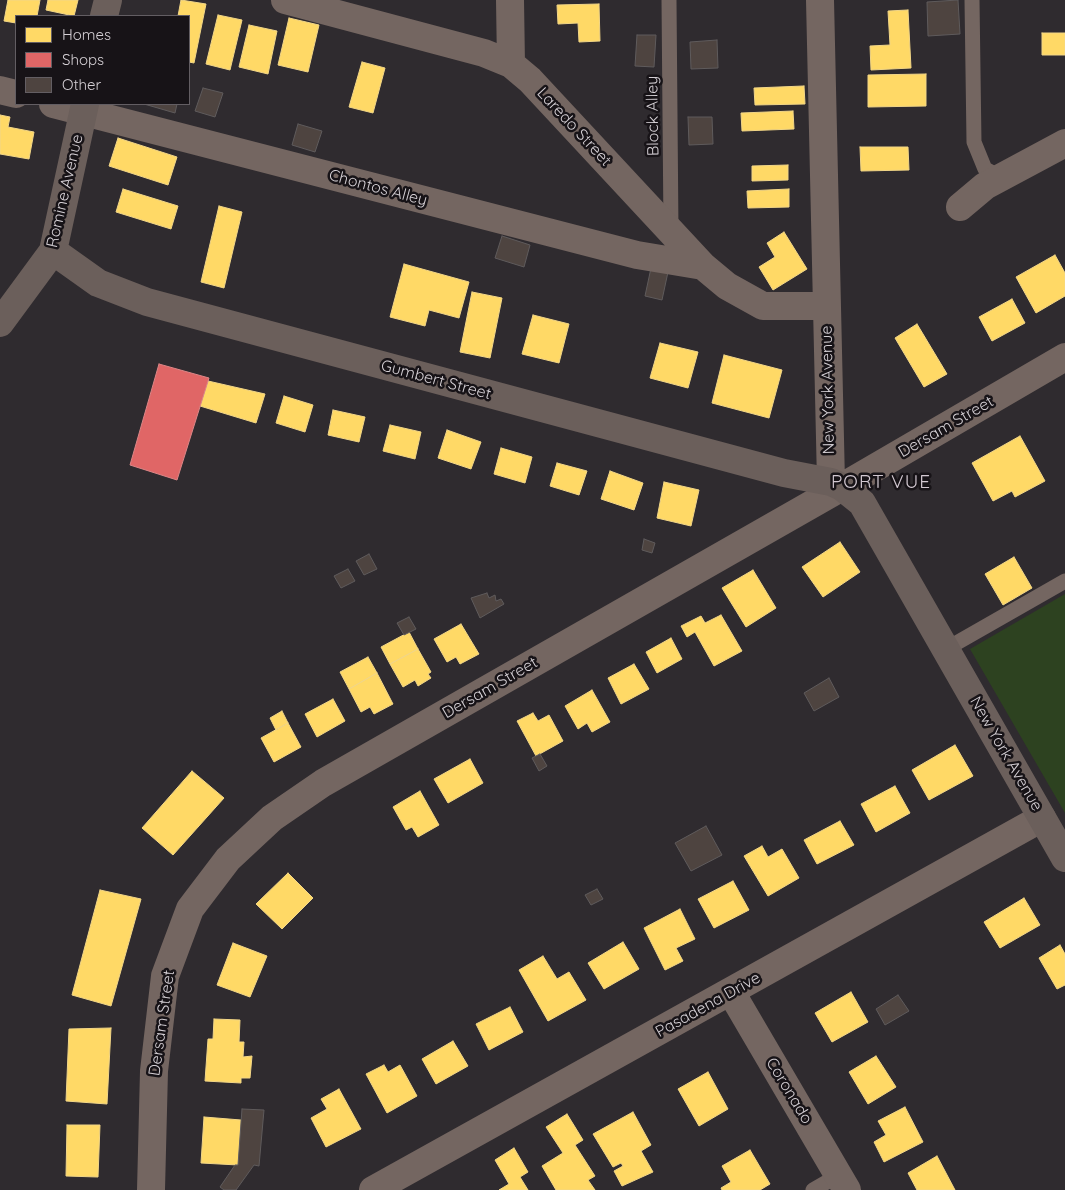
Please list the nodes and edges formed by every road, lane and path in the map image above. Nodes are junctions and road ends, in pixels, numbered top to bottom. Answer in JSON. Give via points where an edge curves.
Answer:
{"nodes":[{"id":1,"x":108,"y":0,"type":"edge"},
{"id":2,"x":285,"y":0,"type":"edge"},
{"id":3,"x":510,"y":0,"type":"edge"},
{"id":4,"x":669,"y":0,"type":"edge"},
{"id":5,"x":820,"y":0,"type":"edge"},
{"id":6,"x":972,"y":0,"type":"edge"},
{"id":7,"x":316,"y":4,"type":"edge"},
{"id":8,"x":104,"y":15,"type":"edge"},
{"id":9,"x":511,"y":64,"type":"junction"},
{"id":10,"x":0,"y":90,"type":"edge"},
{"id":11,"x":15,"y":94,"type":"edge"},
{"id":12,"x":62,"y":105,"type":"edge"},
{"id":13,"x":84,"y":108,"type":"edge"},
{"id":14,"x":1065,"y":143,"type":"edge"},
{"id":15,"x":1002,"y":178,"type":"junction"},
{"id":16,"x":960,"y":207,"type":"dead end"},
{"id":17,"x":671,"y":232,"type":"junction"},
{"id":18,"x":53,"y":251,"type":"junction"},
{"id":19,"x":703,"y":266,"type":"junction"},
{"id":20,"x":826,"y":306,"type":"junction"},
{"id":21,"x":0,"y":323,"type":"edge"},
{"id":22,"x":1063,"y":363,"type":"edge"},
{"id":23,"x":836,"y":485,"type":"junction"},
{"id":24,"x":1065,"y":581,"type":"edge"},
{"id":25,"x":946,"y":649,"type":"junction"},
{"id":26,"x":1042,"y":818,"type":"junction"},
{"id":27,"x":1065,"y":858,"type":"edge"},
{"id":28,"x":731,"y":992,"type":"junction"},
{"id":29,"x":843,"y":1182,"type":"edge"},
{"id":30,"x":151,"y":1190,"type":"edge"},
{"id":31,"x":373,"y":1190,"type":"edge"},
{"id":32,"x":813,"y":1190,"type":"edge"}],
"edges":[{"from":1,"to":8,"type":"street"},
{"from":2,"to":7,"type":"street","name":"Laredo Street"},
{"from":3,"to":9,"type":"street"},
{"from":4,"to":17,"type":"lane","name":"Block Alley"},
{"from":5,"to":20,"type":"street","name":"New York Avenue"},
{"from":6,"to":15,"type":"lane","via":[[974,142],[985,169]]},
{"from":7,"to":9,"type":"street","name":"Laredo Street","via":[[484,53]]},
{"from":9,"to":17,"type":"street","name":"Laredo Street","via":[[530,80]]},
{"from":10,"to":11,"type":"street"},
{"from":12,"to":13,"type":"street","name":"Chontos Alley"},
{"from":13,"to":18,"type":"street","name":"Romine Avenue"},
{"from":13,"to":19,"type":"street","name":"Chontos Alley","via":[[637,255]]},
{"from":14,"to":15,"type":"street"},
{"from":15,"to":16,"type":"street","via":[[985,186]]},
{"from":17,"to":19,"type":"street","name":"Laredo Street"},
{"from":18,"to":21,"type":"street","name":"Romine Avenue"},
{"from":18,"to":23,"type":"street","name":"Gumbert Street","via":[[98,283],[147,302]]},
{"from":19,"to":20,"type":"street","name":"Laredo Street","via":[[727,286],[763,306]]},
{"from":20,"to":23,"type":"street","name":"New York Avenue"},
{"from":22,"to":23,"type":"street","name":"Dersam Street"},
{"from":23,"to":25,"type":"street","name":"New York Avenue","via":[[862,503]]},
{"from":23,"to":30,"type":"street","name":"Dersam Street","via":[[323,783],[272,818],[228,859],[190,909],[166,976],[154,1071]]},
{"from":24,"to":25,"type":"lane"},
{"from":25,"to":26,"type":"street","name":"New York Avenue"},
{"from":26,"to":27,"type":"street","name":"New York Avenue"},
{"from":26,"to":28,"type":"street","name":"Pasadena Drive"},
{"from":28,"to":29,"type":"street","name":"Coronado"},
{"from":28,"to":31,"type":"street","name":"Pasadena Drive"},
{"from":29,"to":32,"type":"lane"}]}
